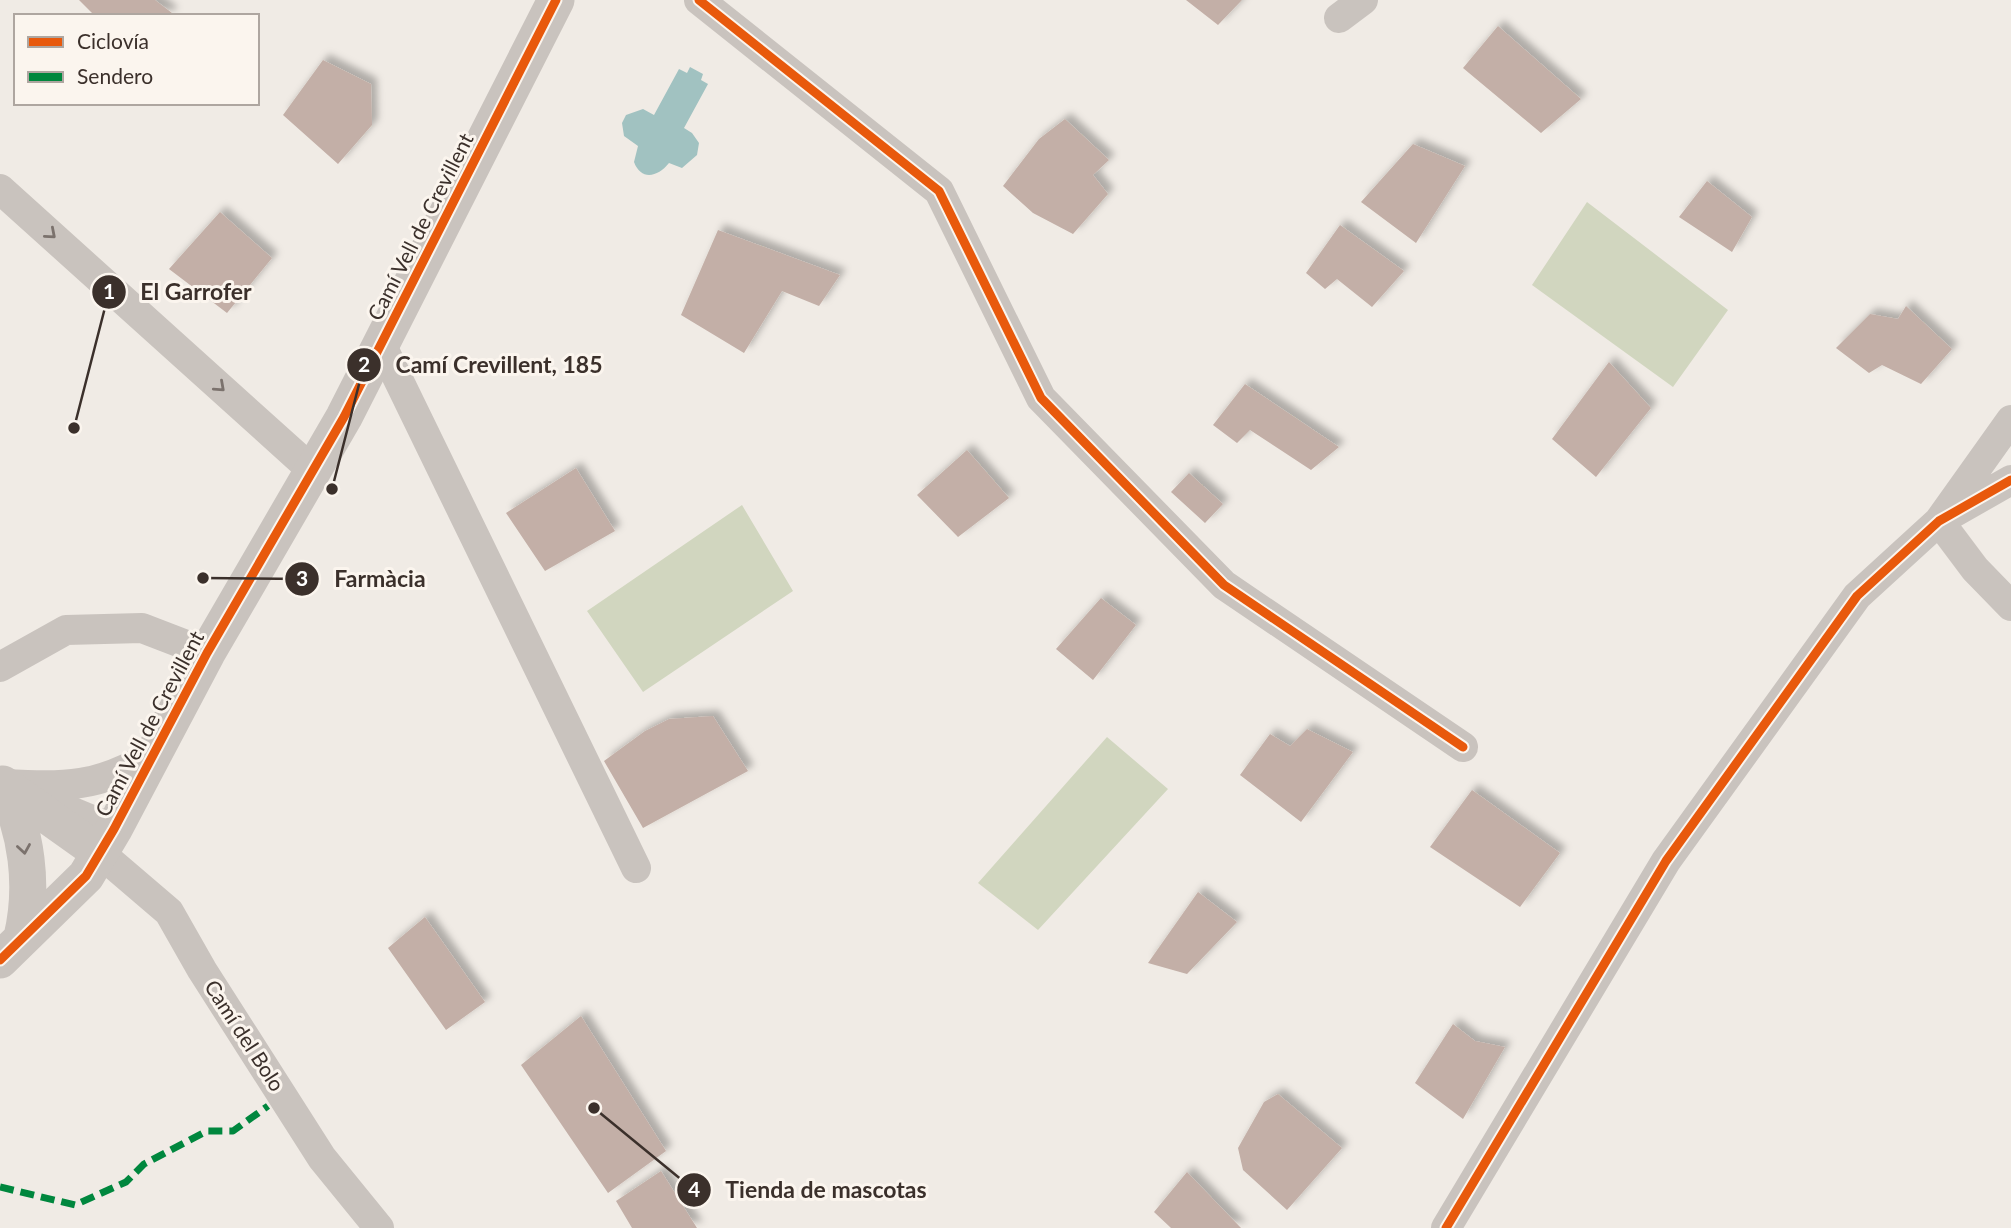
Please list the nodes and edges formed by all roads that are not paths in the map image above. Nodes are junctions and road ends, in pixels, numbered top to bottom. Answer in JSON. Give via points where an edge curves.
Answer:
{"nodes":[{"id":1,"x":556,"y":0,"type":"edge"},
{"id":2,"x":699,"y":0,"type":"edge"},
{"id":3,"x":1363,"y":0,"type":"edge"},
{"id":4,"x":1339,"y":18,"type":"dead end"},
{"id":5,"x":0,"y":189,"type":"edge"},
{"id":6,"x":381,"y":344,"type":"junction"},
{"id":7,"x":2011,"y":420,"type":"edge"},
{"id":8,"x":1986,"y":454,"type":"junction"},
{"id":9,"x":313,"y":471,"type":"junction"},
{"id":10,"x":2006,"y":482,"type":"edge"},
{"id":11,"x":1940,"y":521,"type":"junction"},
{"id":12,"x":2011,"y":606,"type":"edge"},
{"id":13,"x":208,"y":653,"type":"junction"},
{"id":14,"x":0,"y":667,"type":"edge"},
{"id":15,"x":1463,"y":747,"type":"dead end"},
{"id":16,"x":153,"y":754,"type":"junction"},
{"id":17,"x":2,"y":783,"type":"edge"},
{"id":18,"x":107,"y":841,"type":"junction"},
{"id":19,"x":636,"y":868,"type":"dead end"},
{"id":20,"x":11,"y":948,"type":"edge"},
{"id":21,"x":379,"y":1228,"type":"edge"},
{"id":22,"x":1446,"y":1228,"type":"edge"}],
"edges":[{"from":1,"to":6,"type":"street","name":"Camí Vell de Crevillent"},
{"from":2,"to":15,"type":"street","via":[[939,191],[1041,398],[1224,585]]},
{"from":3,"to":4,"type":"street"},
{"from":5,"to":9,"type":"street","one_way":true},
{"from":6,"to":9,"type":"street","name":"Camí Vell de Crevillent"},
{"from":6,"to":19,"type":"street"},
{"from":7,"to":8,"type":"street"},
{"from":8,"to":10,"type":"street"},
{"from":8,"to":11,"type":"street"},
{"from":9,"to":13,"type":"street","name":"Camí Vell de Crevillent"},
{"from":10,"to":11,"type":"street"},
{"from":11,"to":12,"type":"street","via":[[1975,569]]},
{"from":11,"to":22,"type":"street","via":[[1857,596],[1665,861]]},
{"from":13,"to":14,"type":"street","via":[[142,628],[66,631]]},
{"from":13,"to":16,"type":"street","name":"Camí Vell de Crevillent"},
{"from":16,"to":17,"type":"street","via":[[123,774],[96,781],[52,787]]},
{"from":16,"to":18,"type":"street","name":"Camí Vell de Crevillent"},
{"from":17,"to":18,"type":"street"},
{"from":17,"to":20,"type":"street","one_way":true,"via":[[15,806],[29,906]]},
{"from":18,"to":20,"type":"street","name":"Camí Vell de Crevillent","via":[[86,876]]},
{"from":18,"to":21,"type":"street","name":"Camí del Bolo","via":[[169,912],[322,1158]]}]}
